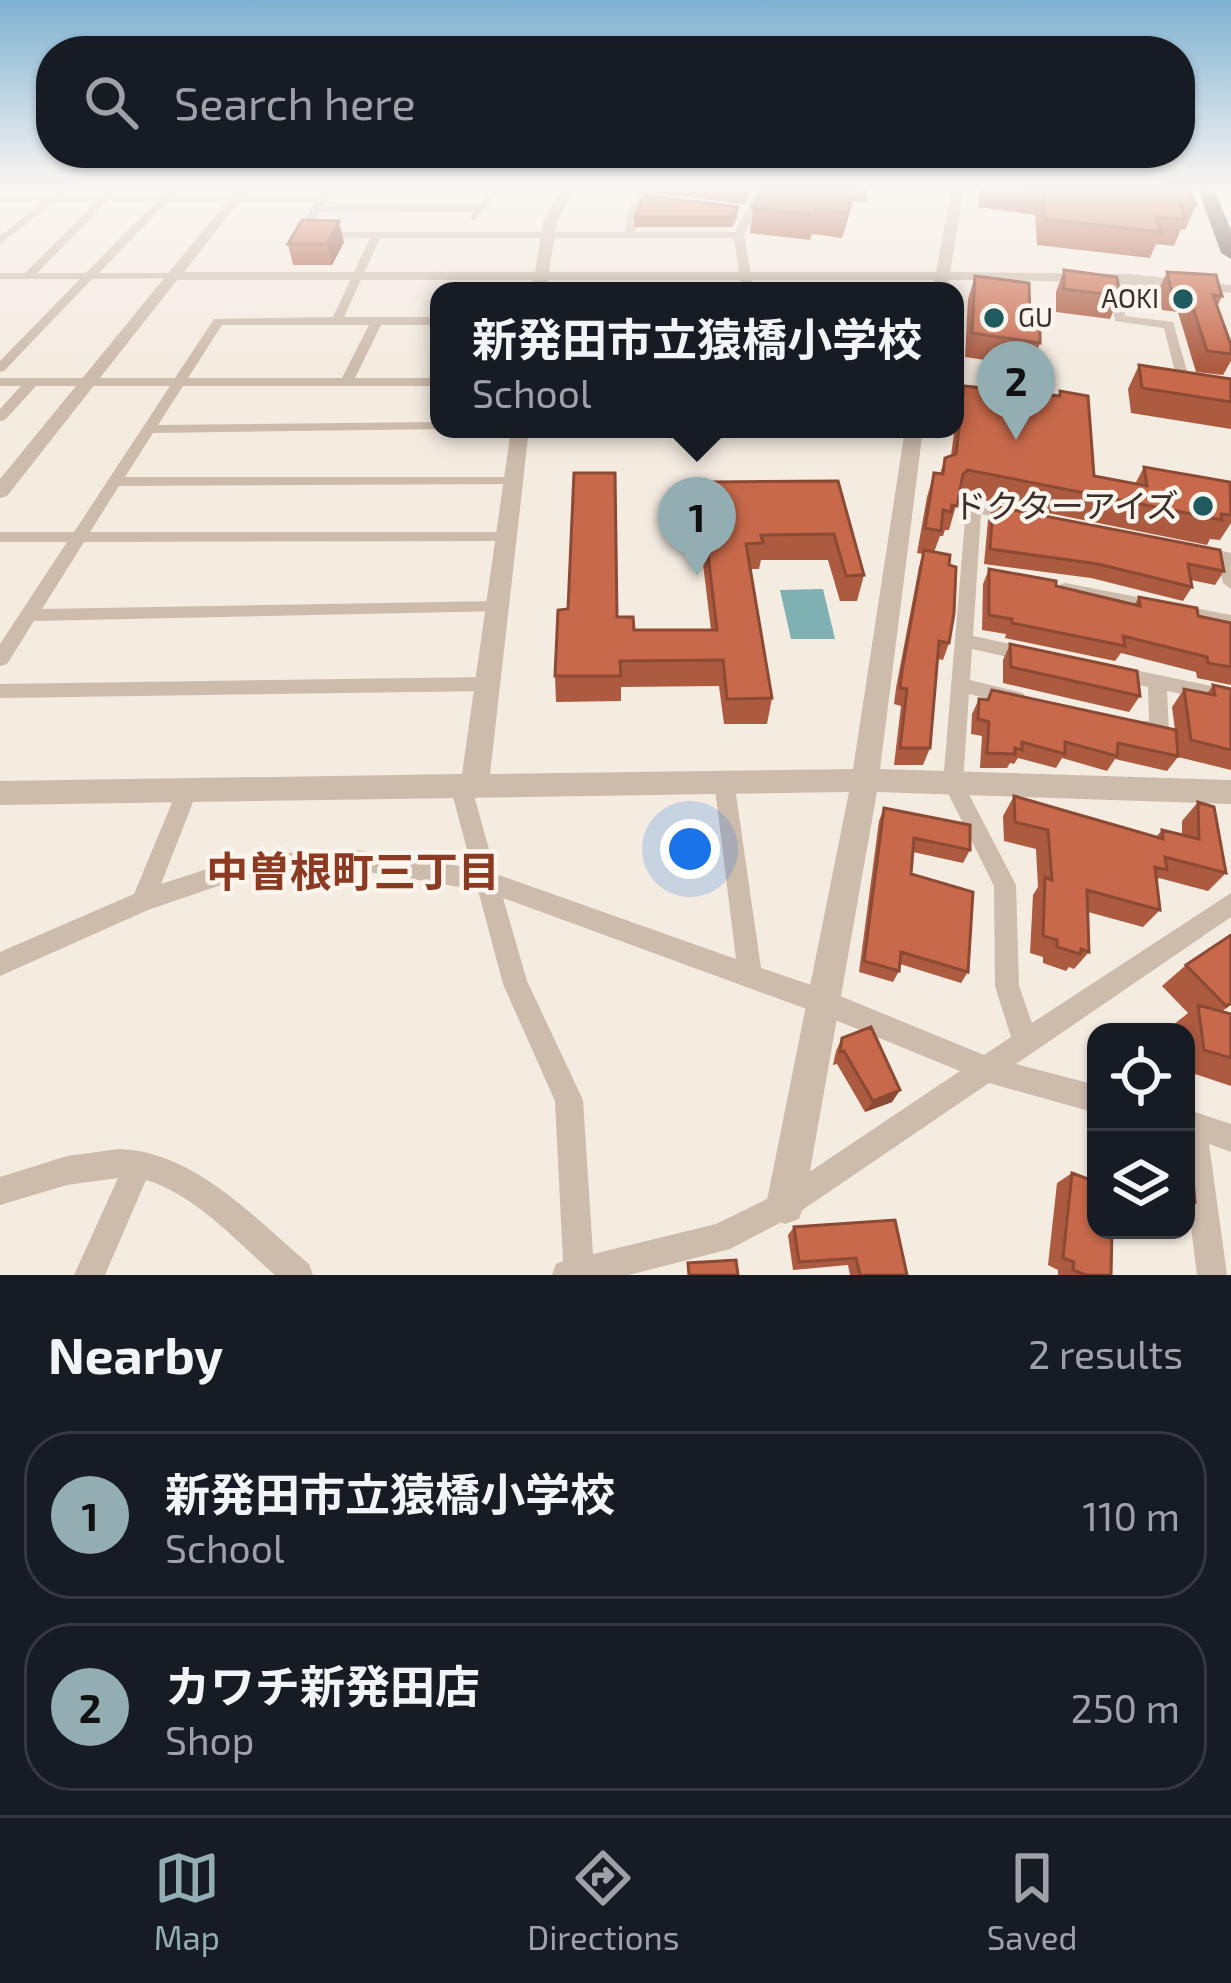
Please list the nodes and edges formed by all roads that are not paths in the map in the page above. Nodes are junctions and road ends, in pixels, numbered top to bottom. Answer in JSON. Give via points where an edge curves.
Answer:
{"nodes":[{"id":1,"x":55,"y":248,"type":"edge"},
{"id":2,"x":119,"y":248,"type":"edge"},
{"id":3,"x":198,"y":248,"type":"edge"},
{"id":4,"x":370,"y":248,"type":"edge"},
{"id":5,"x":545,"y":248,"type":"edge"},
{"id":6,"x":741,"y":248,"type":"edge"},
{"id":7,"x":948,"y":248,"type":"edge"},
{"id":8,"x":359,"y":274,"type":"junction"},
{"id":9,"x":0,"y":276,"type":"edge"},
{"id":10,"x":28,"y":276,"type":"junction"},
{"id":11,"x":93,"y":276,"type":"junction"},
{"id":12,"x":177,"y":276,"type":"junction"},
{"id":13,"x":1115,"y":277,"type":"junction"},
{"id":14,"x":540,"y":282,"type":"edge"},
{"id":15,"x":747,"y":282,"type":"edge"},
{"id":16,"x":942,"y":282,"type":"edge"},
{"id":17,"x":964,"y":282,"type":"edge"},
{"id":18,"x":1231,"y":289,"type":"edge"},
{"id":19,"x":337,"y":321,"type":"junction"},
{"id":20,"x":377,"y":321,"type":"junction"},
{"id":21,"x":430,"y":321,"type":"edge"},
{"id":22,"x":0,"y":368,"type":"edge"},
{"id":23,"x":0,"y":382,"type":"edge"},
{"id":24,"x":32,"y":382,"type":"junction"},
{"id":25,"x":87,"y":382,"type":"junction"},
{"id":26,"x":347,"y":382,"type":"junction"},
{"id":27,"x":430,"y":382,"type":"edge"},
{"id":28,"x":181,"y":383,"type":"junction"},
{"id":29,"x":1231,"y":389,"type":"edge"},
{"id":30,"x":0,"y":417,"type":"edge"},
{"id":31,"x":430,"y":426,"type":"edge"},
{"id":32,"x":151,"y":430,"type":"junction"},
{"id":33,"x":519,"y":438,"type":"edge"},
{"id":34,"x":913,"y":438,"type":"edge"},
{"id":35,"x":514,"y":481,"type":"junction"},
{"id":36,"x":116,"y":482,"type":"junction"},
{"id":37,"x":0,"y":492,"type":"edge"},
{"id":38,"x":1043,"y":521,"type":"edge"},
{"id":39,"x":0,"y":537,"type":"edge"},
{"id":40,"x":79,"y":537,"type":"junction"},
{"id":41,"x":505,"y":537,"type":"junction"},
{"id":42,"x":1180,"y":548,"type":"edge"},
{"id":43,"x":969,"y":571,"type":"junction"},
{"id":44,"x":991,"y":575,"type":"edge"},
{"id":45,"x":1035,"y":583,"type":"edge"},
{"id":46,"x":1231,"y":583,"type":"edge"},
{"id":47,"x":497,"y":607,"type":"junction"},
{"id":48,"x":28,"y":615,"type":"junction"},
{"id":49,"x":1231,"y":621,"type":"edge"},
{"id":50,"x":964,"y":641,"type":"junction"},
{"id":51,"x":0,"y":658,"type":"edge"},
{"id":52,"x":1050,"y":659,"type":"edge"},
{"id":53,"x":1093,"y":668,"type":"edge"},
{"id":54,"x":1157,"y":681,"type":"junction"},
{"id":55,"x":487,"y":684,"type":"junction"},
{"id":56,"x":960,"y":686,"type":"junction"},
{"id":57,"x":0,"y":692,"type":"edge"},
{"id":58,"x":1231,"y":697,"type":"edge"},
{"id":59,"x":1027,"y":700,"type":"edge"},
{"id":60,"x":1115,"y":721,"type":"edge"},
{"id":61,"x":866,"y":780,"type":"junction"},
{"id":62,"x":724,"y":781,"type":"junction"},
{"id":63,"x":475,"y":783,"type":"junction"},
{"id":64,"x":953,"y":783,"type":"junction"},
{"id":65,"x":186,"y":792,"type":"junction"},
{"id":66,"x":1231,"y":792,"type":"edge"},
{"id":67,"x":0,"y":794,"type":"edge"},
{"id":68,"x":486,"y":881,"type":"junction"},
{"id":69,"x":143,"y":901,"type":"junction"},
{"id":70,"x":1231,"y":904,"type":"edge"},
{"id":71,"x":0,"y":964,"type":"edge"},
{"id":72,"x":750,"y":976,"type":"junction"},
{"id":73,"x":823,"y":1002,"type":"junction"},
{"id":74,"x":1026,"y":1042,"type":"junction"},
{"id":75,"x":986,"y":1070,"type":"junction"},
{"id":76,"x":1087,"y":1097,"type":"edge"},
{"id":77,"x":1195,"y":1125,"type":"edge"},
{"id":78,"x":1190,"y":1131,"type":"edge"},
{"id":79,"x":1231,"y":1138,"type":"edge"},
{"id":80,"x":140,"y":1164,"type":"junction"},
{"id":81,"x":0,"y":1191,"type":"edge"},
{"id":82,"x":784,"y":1205,"type":"junction"},
{"id":83,"x":575,"y":1273,"type":"edge"},
{"id":84,"x":89,"y":1275,"type":"edge"},
{"id":85,"x":298,"y":1275,"type":"edge"},
{"id":86,"x":1212,"y":1275,"type":"edge"}],
"edges":[{"from":1,"to":10,"type":"street"},
{"from":2,"to":11,"type":"street"},
{"from":3,"to":12,"type":"street"},
{"from":4,"to":8,"type":"street"},
{"from":5,"to":14,"type":"street"},
{"from":6,"to":15,"type":"street"},
{"from":7,"to":16,"type":"street"},
{"from":8,"to":12,"type":"street"},
{"from":8,"to":14,"type":"street"},
{"from":8,"to":19,"type":"street"},
{"from":9,"to":10,"type":"street"},
{"from":10,"to":11,"type":"street"},
{"from":11,"to":12,"type":"street"},
{"from":11,"to":22,"type":"street"},
{"from":12,"to":25,"type":"street"},
{"from":13,"to":17,"type":"street"},
{"from":13,"to":18,"type":"street"},
{"from":13,"to":29,"type":"street","via":[[1119,319],[1169,325],[1183,381]]},
{"from":19,"to":20,"type":"street"},
{"from":19,"to":28,"type":"street","via":[[218,321]]},
{"from":20,"to":21,"type":"street"},
{"from":20,"to":26,"type":"street"},
{"from":23,"to":24,"type":"street"},
{"from":24,"to":25,"type":"street"},
{"from":24,"to":30,"type":"street"},
{"from":25,"to":28,"type":"street"},
{"from":25,"to":37,"type":"street"},
{"from":26,"to":27,"type":"street"},
{"from":26,"to":28,"type":"street"},
{"from":28,"to":32,"type":"street"},
{"from":31,"to":32,"type":"street"},
{"from":32,"to":36,"type":"street"},
{"from":33,"to":35,"type":"street"},
{"from":34,"to":61,"type":"street"},
{"from":35,"to":36,"type":"street"},
{"from":35,"to":41,"type":"street"},
{"from":36,"to":40,"type":"street"},
{"from":38,"to":43,"type":"street","via":[[974,508]]},
{"from":39,"to":40,"type":"street"},
{"from":40,"to":41,"type":"street"},
{"from":40,"to":48,"type":"street"},
{"from":41,"to":47,"type":"street"},
{"from":42,"to":46,"type":"street","via":[[1225,557]]},
{"from":43,"to":44,"type":"street"},
{"from":43,"to":50,"type":"street"},
{"from":45,"to":49,"type":"street"},
{"from":47,"to":48,"type":"street"},
{"from":47,"to":55,"type":"street"},
{"from":48,"to":51,"type":"street"},
{"from":50,"to":52,"type":"street"},
{"from":50,"to":56,"type":"street"},
{"from":53,"to":54,"type":"street"},
{"from":54,"to":58,"type":"street"},
{"from":54,"to":60,"type":"street","via":[[1159,730]]},
{"from":55,"to":57,"type":"street"},
{"from":55,"to":63,"type":"street"},
{"from":56,"to":59,"type":"street"},
{"from":56,"to":64,"type":"street"},
{"from":61,"to":62,"type":"street"},
{"from":61,"to":64,"type":"street"},
{"from":61,"to":73,"type":"street"},
{"from":62,"to":63,"type":"street"},
{"from":62,"to":72,"type":"street"},
{"from":63,"to":65,"type":"street"},
{"from":63,"to":68,"type":"street","via":[[464,797]]},
{"from":64,"to":66,"type":"street"},
{"from":64,"to":74,"type":"street","via":[[1005,885],[1007,986]]},
{"from":65,"to":67,"type":"street"},
{"from":65,"to":69,"type":"street"},
{"from":68,"to":69,"type":"street","via":[[351,859],[247,866]]},
{"from":68,"to":72,"type":"street"},
{"from":68,"to":83,"type":"street","via":[[515,985],[569,1100]]},
{"from":69,"to":71,"type":"street"},
{"from":70,"to":74,"type":"street"},
{"from":72,"to":73,"type":"street"},
{"from":73,"to":75,"type":"street"},
{"from":73,"to":82,"type":"street"},
{"from":74,"to":75,"type":"street"},
{"from":75,"to":76,"type":"street"},
{"from":75,"to":82,"type":"street"},
{"from":77,"to":79,"type":"street"},
{"from":78,"to":86,"type":"street"},
{"from":80,"to":81,"type":"street","via":[[62,1170]]},
{"from":80,"to":84,"type":"street"},
{"from":80,"to":85,"type":"street","via":[[183,1181]]},
{"from":82,"to":83,"type":"street","via":[[719,1238]]}]}
